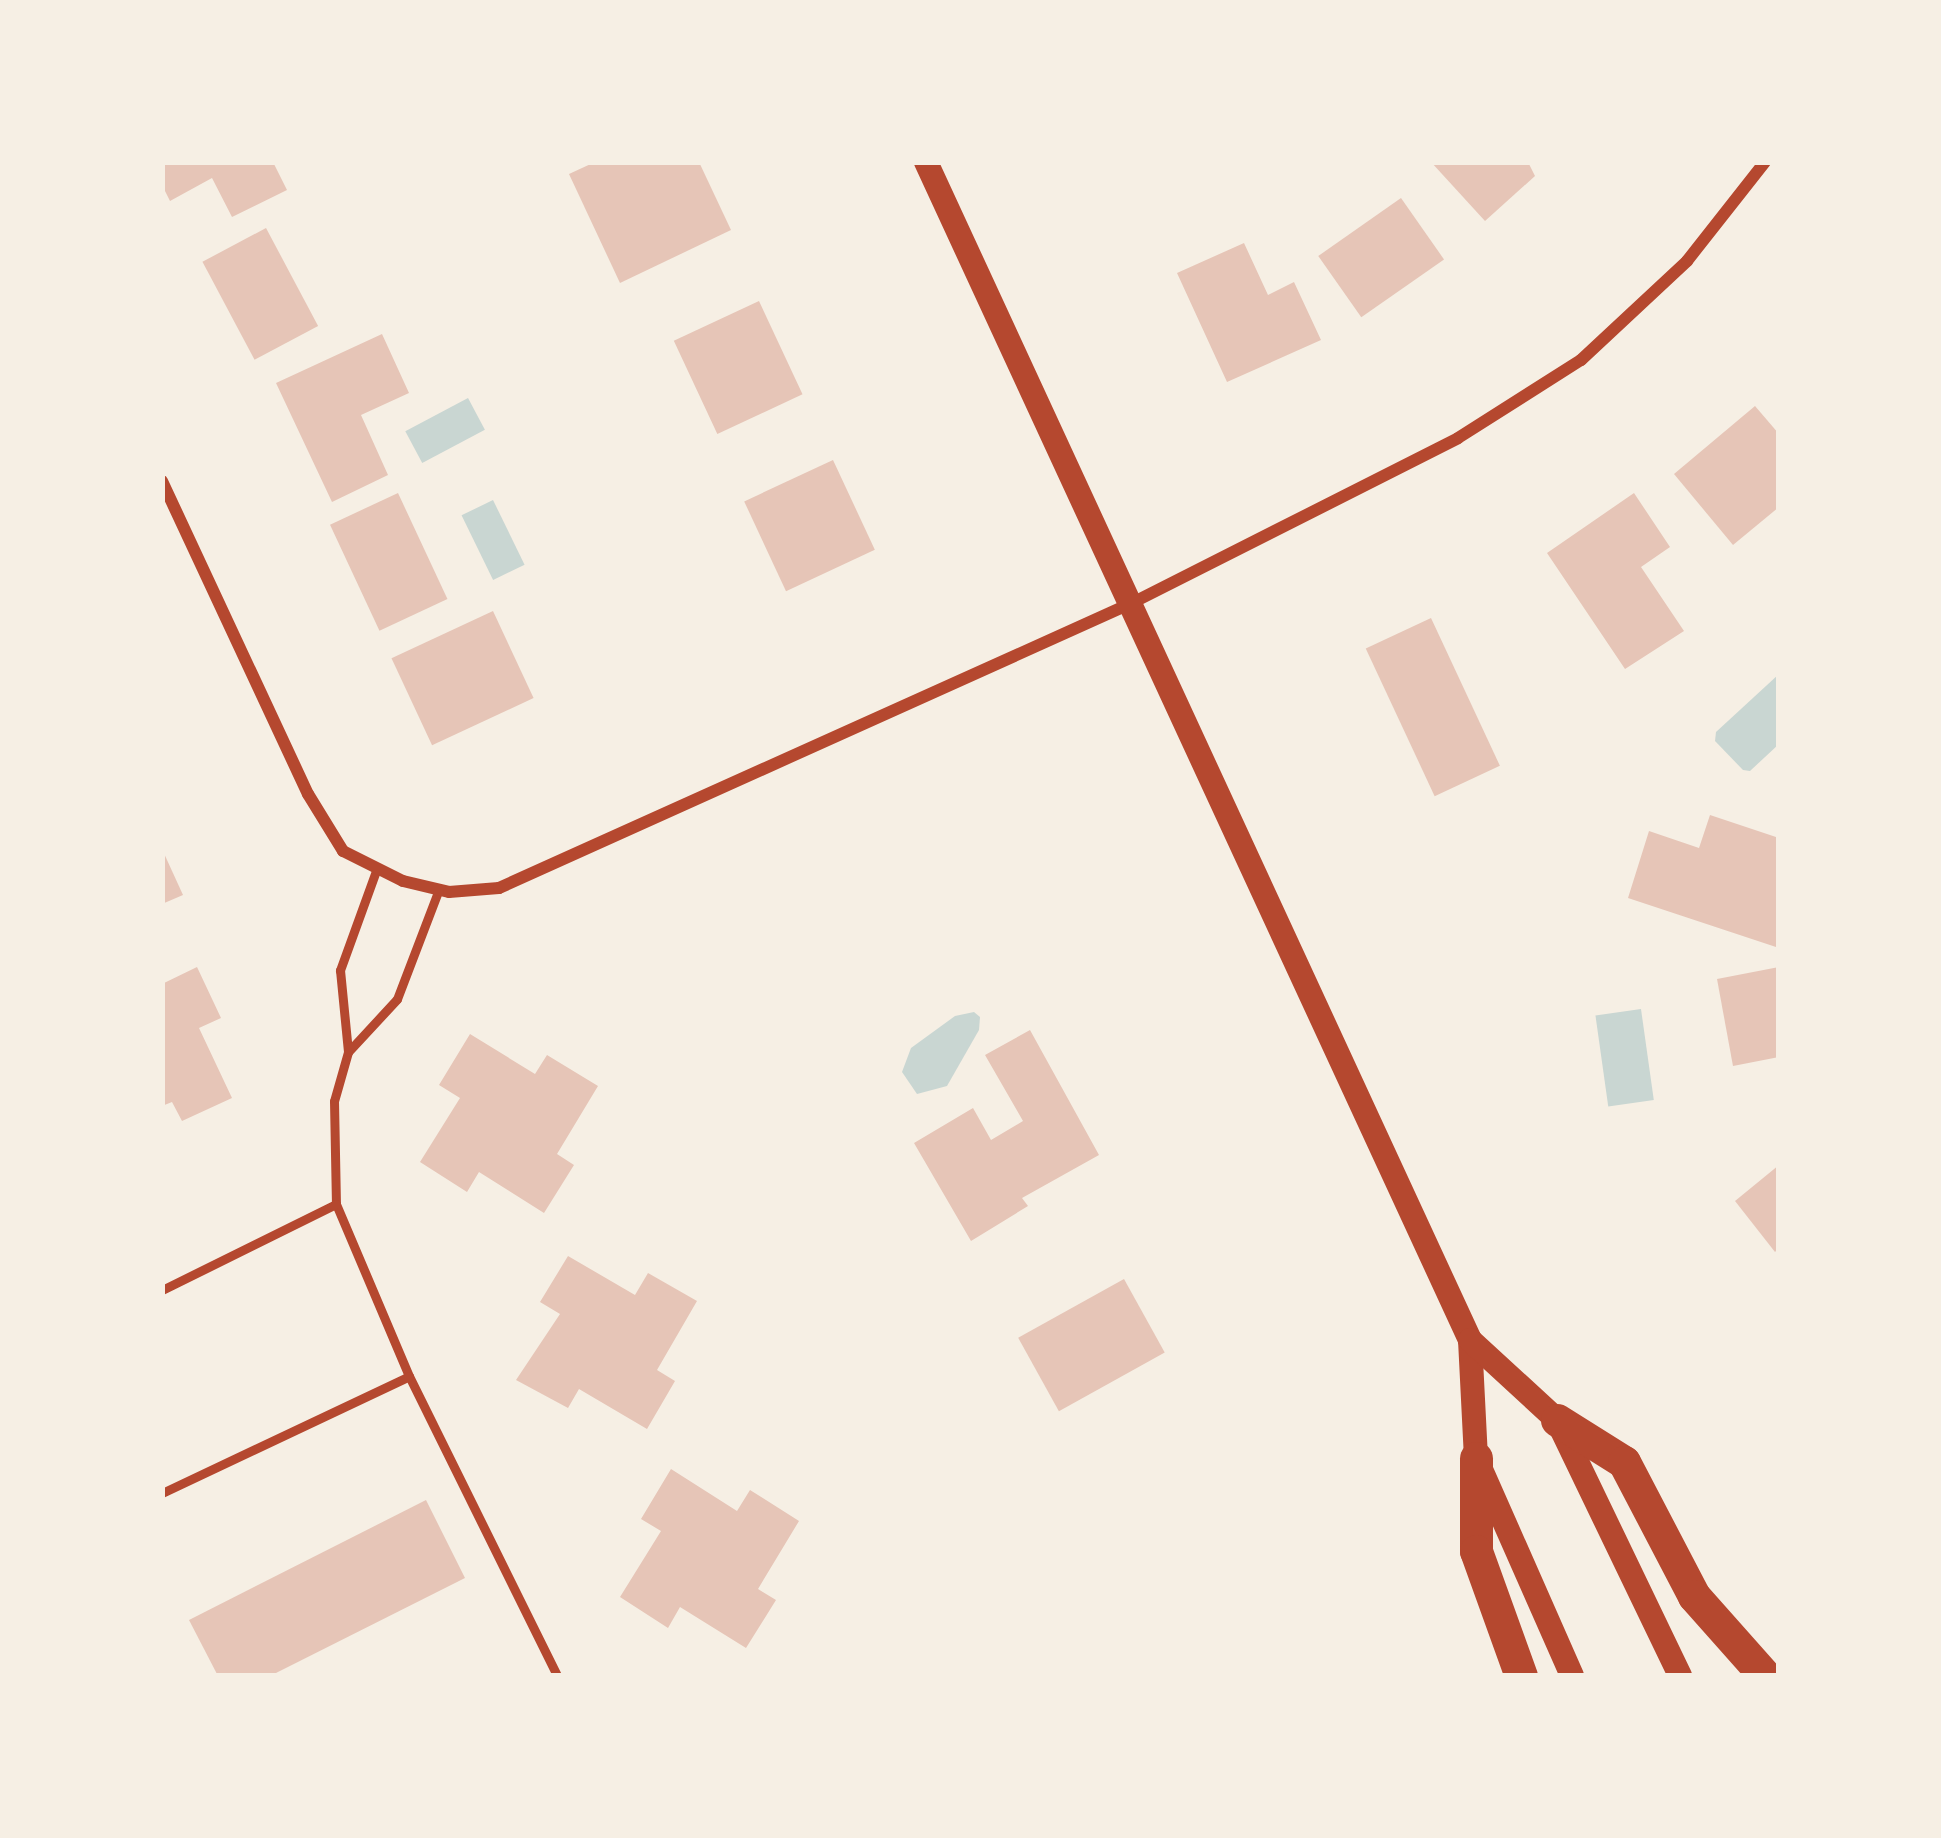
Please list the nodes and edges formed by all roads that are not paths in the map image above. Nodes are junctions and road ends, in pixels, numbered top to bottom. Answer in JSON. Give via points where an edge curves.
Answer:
{"nodes":[{"id":1,"x":926,"y":162,"type":"edge"},
{"id":2,"x":1765,"y":162,"type":"edge"},
{"id":3,"x":162,"y":481,"type":"edge"},
{"id":4,"x":1132,"y":603,"type":"junction"},
{"id":5,"x":377,"y":868,"type":"junction"},
{"id":6,"x":439,"y":889,"type":"junction"},
{"id":7,"x":348,"y":1052,"type":"junction"},
{"id":8,"x":336,"y":1204,"type":"junction"},
{"id":9,"x":162,"y":1290,"type":"edge"},
{"id":10,"x":1470,"y":1340,"type":"junction"},
{"id":11,"x":409,"y":1376,"type":"junction"},
{"id":12,"x":1557,"y":1420,"type":"junction"},
{"id":13,"x":1476,"y":1458,"type":"junction"},
{"id":14,"x":162,"y":1493,"type":"edge"},
{"id":15,"x":557,"y":1676,"type":"edge"},
{"id":16,"x":1521,"y":1676,"type":"edge"},
{"id":17,"x":1572,"y":1676,"type":"edge"},
{"id":18,"x":1680,"y":1676,"type":"edge"},
{"id":19,"x":1766,"y":1676,"type":"edge"}],
"edges":[{"from":1,"to":4,"type":"main road"},
{"from":2,"to":4,"type":"street","via":[[1687,261],[1581,360],[1458,438]]},
{"from":3,"to":5,"type":"street","via":[[308,794],[343,850]]},
{"from":4,"to":6,"type":"street","via":[[499,888]]},
{"from":4,"to":10,"type":"main road"},
{"from":5,"to":6,"type":"street"},
{"from":5,"to":7,"type":"lane","via":[[340,970]]},
{"from":6,"to":7,"type":"lane","via":[[397,999]]},
{"from":7,"to":8,"type":"lane","via":[[334,1102]]},
{"from":8,"to":9,"type":"lane"},
{"from":8,"to":11,"type":"lane"},
{"from":10,"to":12,"type":"main road"},
{"from":10,"to":13,"type":"main road"},
{"from":11,"to":14,"type":"lane"},
{"from":11,"to":15,"type":"lane"},
{"from":12,"to":18,"type":"main road"},
{"from":12,"to":19,"type":"highway","via":[[1624,1462],[1694,1597]]},
{"from":13,"to":16,"type":"highway","via":[[1476,1551]]},
{"from":13,"to":17,"type":"main road"}]}
